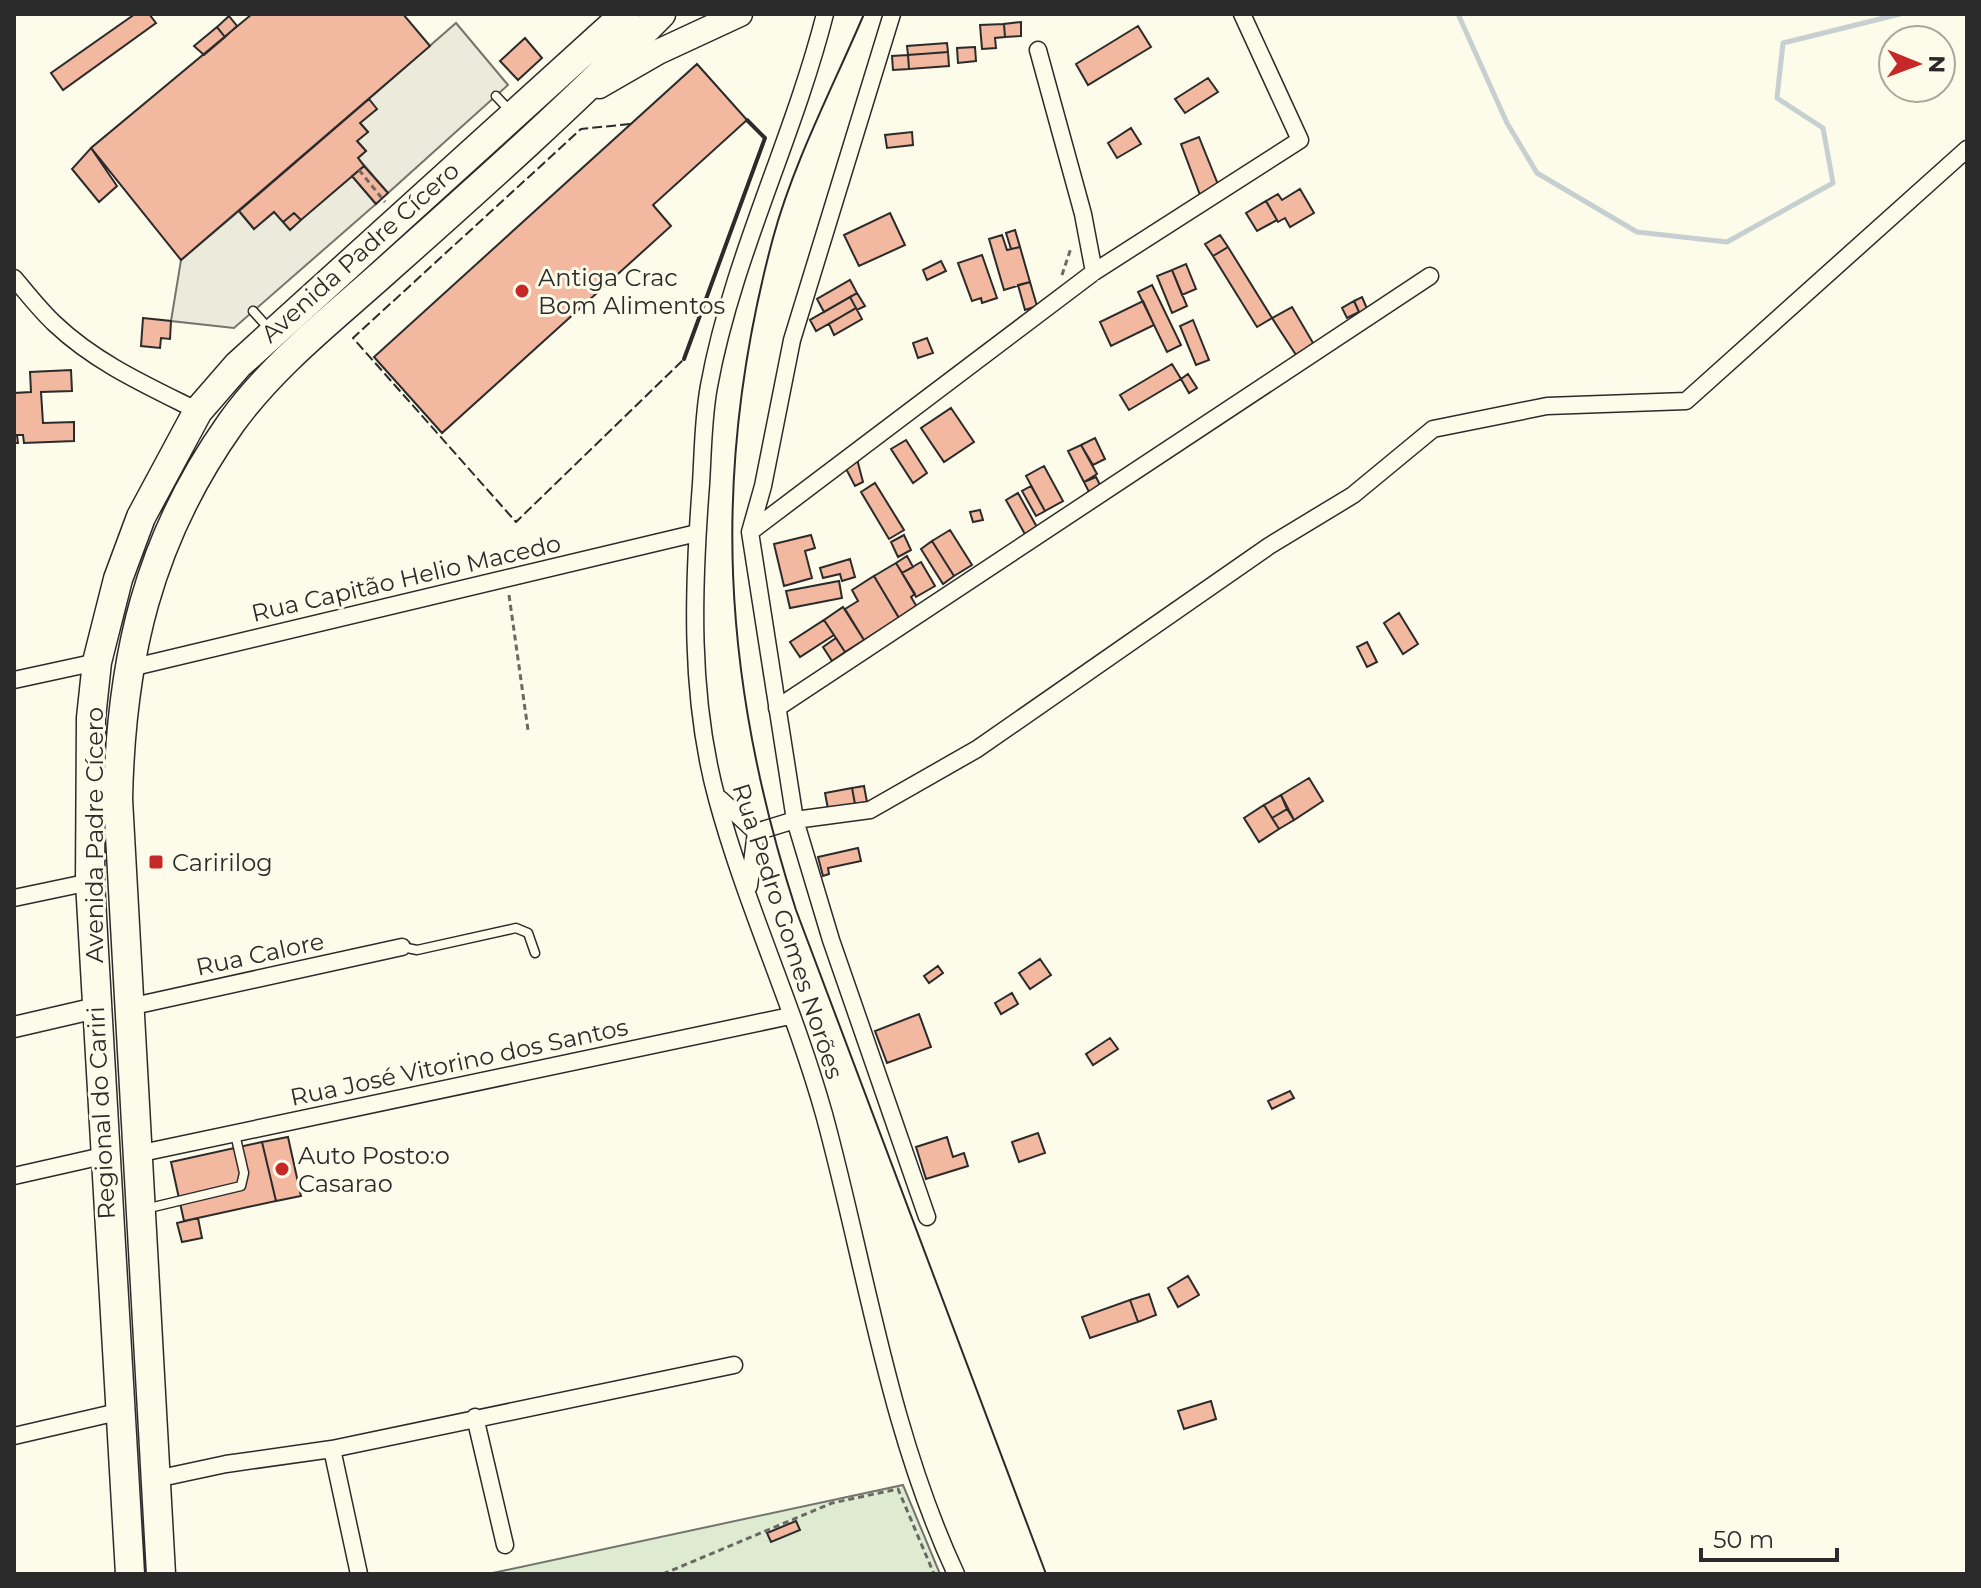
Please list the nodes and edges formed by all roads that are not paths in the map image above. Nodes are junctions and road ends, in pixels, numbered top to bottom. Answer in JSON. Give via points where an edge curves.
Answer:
{"nodes":[{"id":1,"x":625,"y":14,"type":"edge"},
{"id":2,"x":661,"y":14,"type":"edge"},
{"id":3,"x":740,"y":14,"type":"edge"},
{"id":4,"x":825,"y":14,"type":"edge"},
{"id":5,"x":892,"y":14,"type":"edge"},
{"id":6,"x":1242,"y":14,"type":"edge"},
{"id":7,"x":1038,"y":50,"type":"dead end"},
{"id":8,"x":570,"y":106,"type":"junction"},
{"id":9,"x":1967,"y":149,"type":"edge"},
{"id":10,"x":1094,"y":272,"type":"junction"},
{"id":11,"x":1430,"y":276,"type":"dead end"},
{"id":12,"x":14,"y":278,"type":"edge"},
{"id":13,"x":253,"y":311,"type":"dead end"},
{"id":14,"x":272,"y":331,"type":"junction"},
{"id":15,"x":198,"y":411,"type":"junction"},
{"id":16,"x":750,"y":532,"type":"junction"},
{"id":17,"x":697,"y":533,"type":"junction"},
{"id":18,"x":97,"y":662,"type":"junction"},
{"id":19,"x":126,"y":669,"type":"junction"},
{"id":20,"x":14,"y":680,"type":"edge"},
{"id":21,"x":777,"y":708,"type":"junction"},
{"id":22,"x":716,"y":795,"type":"junction"},
{"id":23,"x":795,"y":820,"type":"junction"},
{"id":24,"x":756,"y":832,"type":"junction"},
{"id":25,"x":90,"y":882,"type":"junction"},
{"id":26,"x":749,"y":896,"type":"junction"},
{"id":27,"x":14,"y":898,"type":"edge"},
{"id":28,"x":402,"y":947,"type":"joint"},
{"id":29,"x":535,"y":953,"type":"dead end"},
{"id":30,"x":129,"y":1007,"type":"junction"},
{"id":31,"x":96,"y":1008,"type":"junction"},
{"id":32,"x":790,"y":1016,"type":"junction"},
{"id":33,"x":14,"y":1027,"type":"edge"},
{"id":34,"x":235,"y":1134,"type":"junction"},
{"id":35,"x":137,"y":1154,"type":"junction"},
{"id":36,"x":107,"y":1155,"type":"junction"},
{"id":37,"x":14,"y":1176,"type":"edge"},
{"id":38,"x":140,"y":1210,"type":"junction"},
{"id":39,"x":927,"y":1217,"type":"dead end"},
{"id":40,"x":734,"y":1365,"type":"dead end"},
{"id":41,"x":122,"y":1411,"type":"junction"},
{"id":42,"x":475,"y":1417,"type":"junction"},
{"id":43,"x":14,"y":1436,"type":"edge"},
{"id":44,"x":332,"y":1449,"type":"junction"},
{"id":45,"x":156,"y":1479,"type":"junction"},
{"id":46,"x":505,"y":1545,"type":"dead end"},
{"id":47,"x":130,"y":1574,"type":"edge"},
{"id":48,"x":161,"y":1574,"type":"edge"},
{"id":49,"x":359,"y":1574,"type":"edge"},
{"id":50,"x":956,"y":1574,"type":"edge"}],
"edges":[{"from":1,"to":14,"type":"highway","name":"Avenida Padre Cícero","via":[[504,105]]},
{"from":2,"to":8,"type":"highway","name":"Avenida Padre Cícero"},
{"from":3,"to":8,"type":"main road","name":"Avenida Padre Cícero","via":[[658,52]]},
{"from":4,"to":17,"type":"street","name":"Rua Pedro Gomes Norões","via":[[722,329],[708,389]]},
{"from":5,"to":16,"type":"street","via":[[792,340]]},
{"from":6,"to":10,"type":"street","via":[[1300,140]]},
{"from":7,"to":10,"type":"street"},
{"from":8,"to":19,"type":"highway","name":"Avenida Padre Cícero","via":[[324,326],[232,422],[179,512],[156,566]]},
{"from":9,"to":23,"type":"street","via":[[1686,401],[1547,406],[1433,429],[1353,495],[1269,546],[977,749],[870,810]]},
{"from":10,"to":16,"type":"street"},
{"from":11,"to":21,"type":"street"},
{"from":12,"to":15,"type":"street","via":[[81,346],[114,369]]},
{"from":13,"to":14,"type":"lane"},
{"from":14,"to":15,"type":"highway","name":"Avenida Padre Cícero"},
{"from":15,"to":18,"type":"highway","name":"Avenida Padre Cícero","via":[[141,517],[118,579]]},
{"from":16,"to":21,"type":"street"},
{"from":17,"to":19,"type":"street","name":"Rua Capitão Helio Macedo"},
{"from":17,"to":22,"type":"street","name":"Rua Pedro Gomes Norões","via":[[695,648]]},
{"from":18,"to":20,"type":"street"},
{"from":18,"to":25,"type":"highway","name":"Avenida Padre Cícero","via":[[88,781]]},
{"from":19,"to":30,"type":"highway","name":"Avenida Padre Cícero","via":[[118,799]]},
{"from":21,"to":23,"type":"street"},
{"from":22,"to":24,"type":"street"},
{"from":22,"to":26,"type":"street","name":"Rua Pedro Gomes Norões"},
{"from":23,"to":24,"type":"street"},
{"from":23,"to":39,"type":"street"},
{"from":24,"to":26,"type":"street"},
{"from":25,"to":27,"type":"street"},
{"from":25,"to":31,"type":"highway","name":"Avenida Padre Cícero"},
{"from":26,"to":32,"type":"street","name":"Rua Pedro Gomes Norões"},
{"from":28,"to":29,"type":"lane","via":[[417,950],[516,928],[528,933]]},
{"from":28,"to":30,"type":"street","name":"Rua Calore"},
{"from":30,"to":35,"type":"highway","name":"Avenida Padre Cícero"},
{"from":31,"to":33,"type":"street"},
{"from":31,"to":36,"type":"highway","name":"Avenida Padre Cícero"},
{"from":32,"to":34,"type":"street","name":"Rua José Vitorino dos Santos"},
{"from":32,"to":50,"type":"street","name":"Rua Pedro Gomes Norões","via":[[823,1113],[908,1454]]},
{"from":34,"to":35,"type":"street","name":"Rua José Vitorino dos Santos"},
{"from":34,"to":38,"type":"lane","via":[[244,1173],[236,1189]]},
{"from":35,"to":38,"type":"highway","name":"Avenida Padre Cícero"},
{"from":36,"to":37,"type":"street"},
{"from":36,"to":41,"type":"highway","name":"Avenida Padre Cícero"},
{"from":38,"to":45,"type":"highway","name":"Avenida Padre Cícero"},
{"from":40,"to":42,"type":"street"},
{"from":41,"to":43,"type":"street"},
{"from":41,"to":47,"type":"highway","name":"Avenida Padre Cícero"},
{"from":42,"to":44,"type":"street"},
{"from":42,"to":46,"type":"street"},
{"from":44,"to":45,"type":"street"},
{"from":44,"to":49,"type":"street"},
{"from":45,"to":48,"type":"highway","name":"Avenida Padre Cícero"}]}
